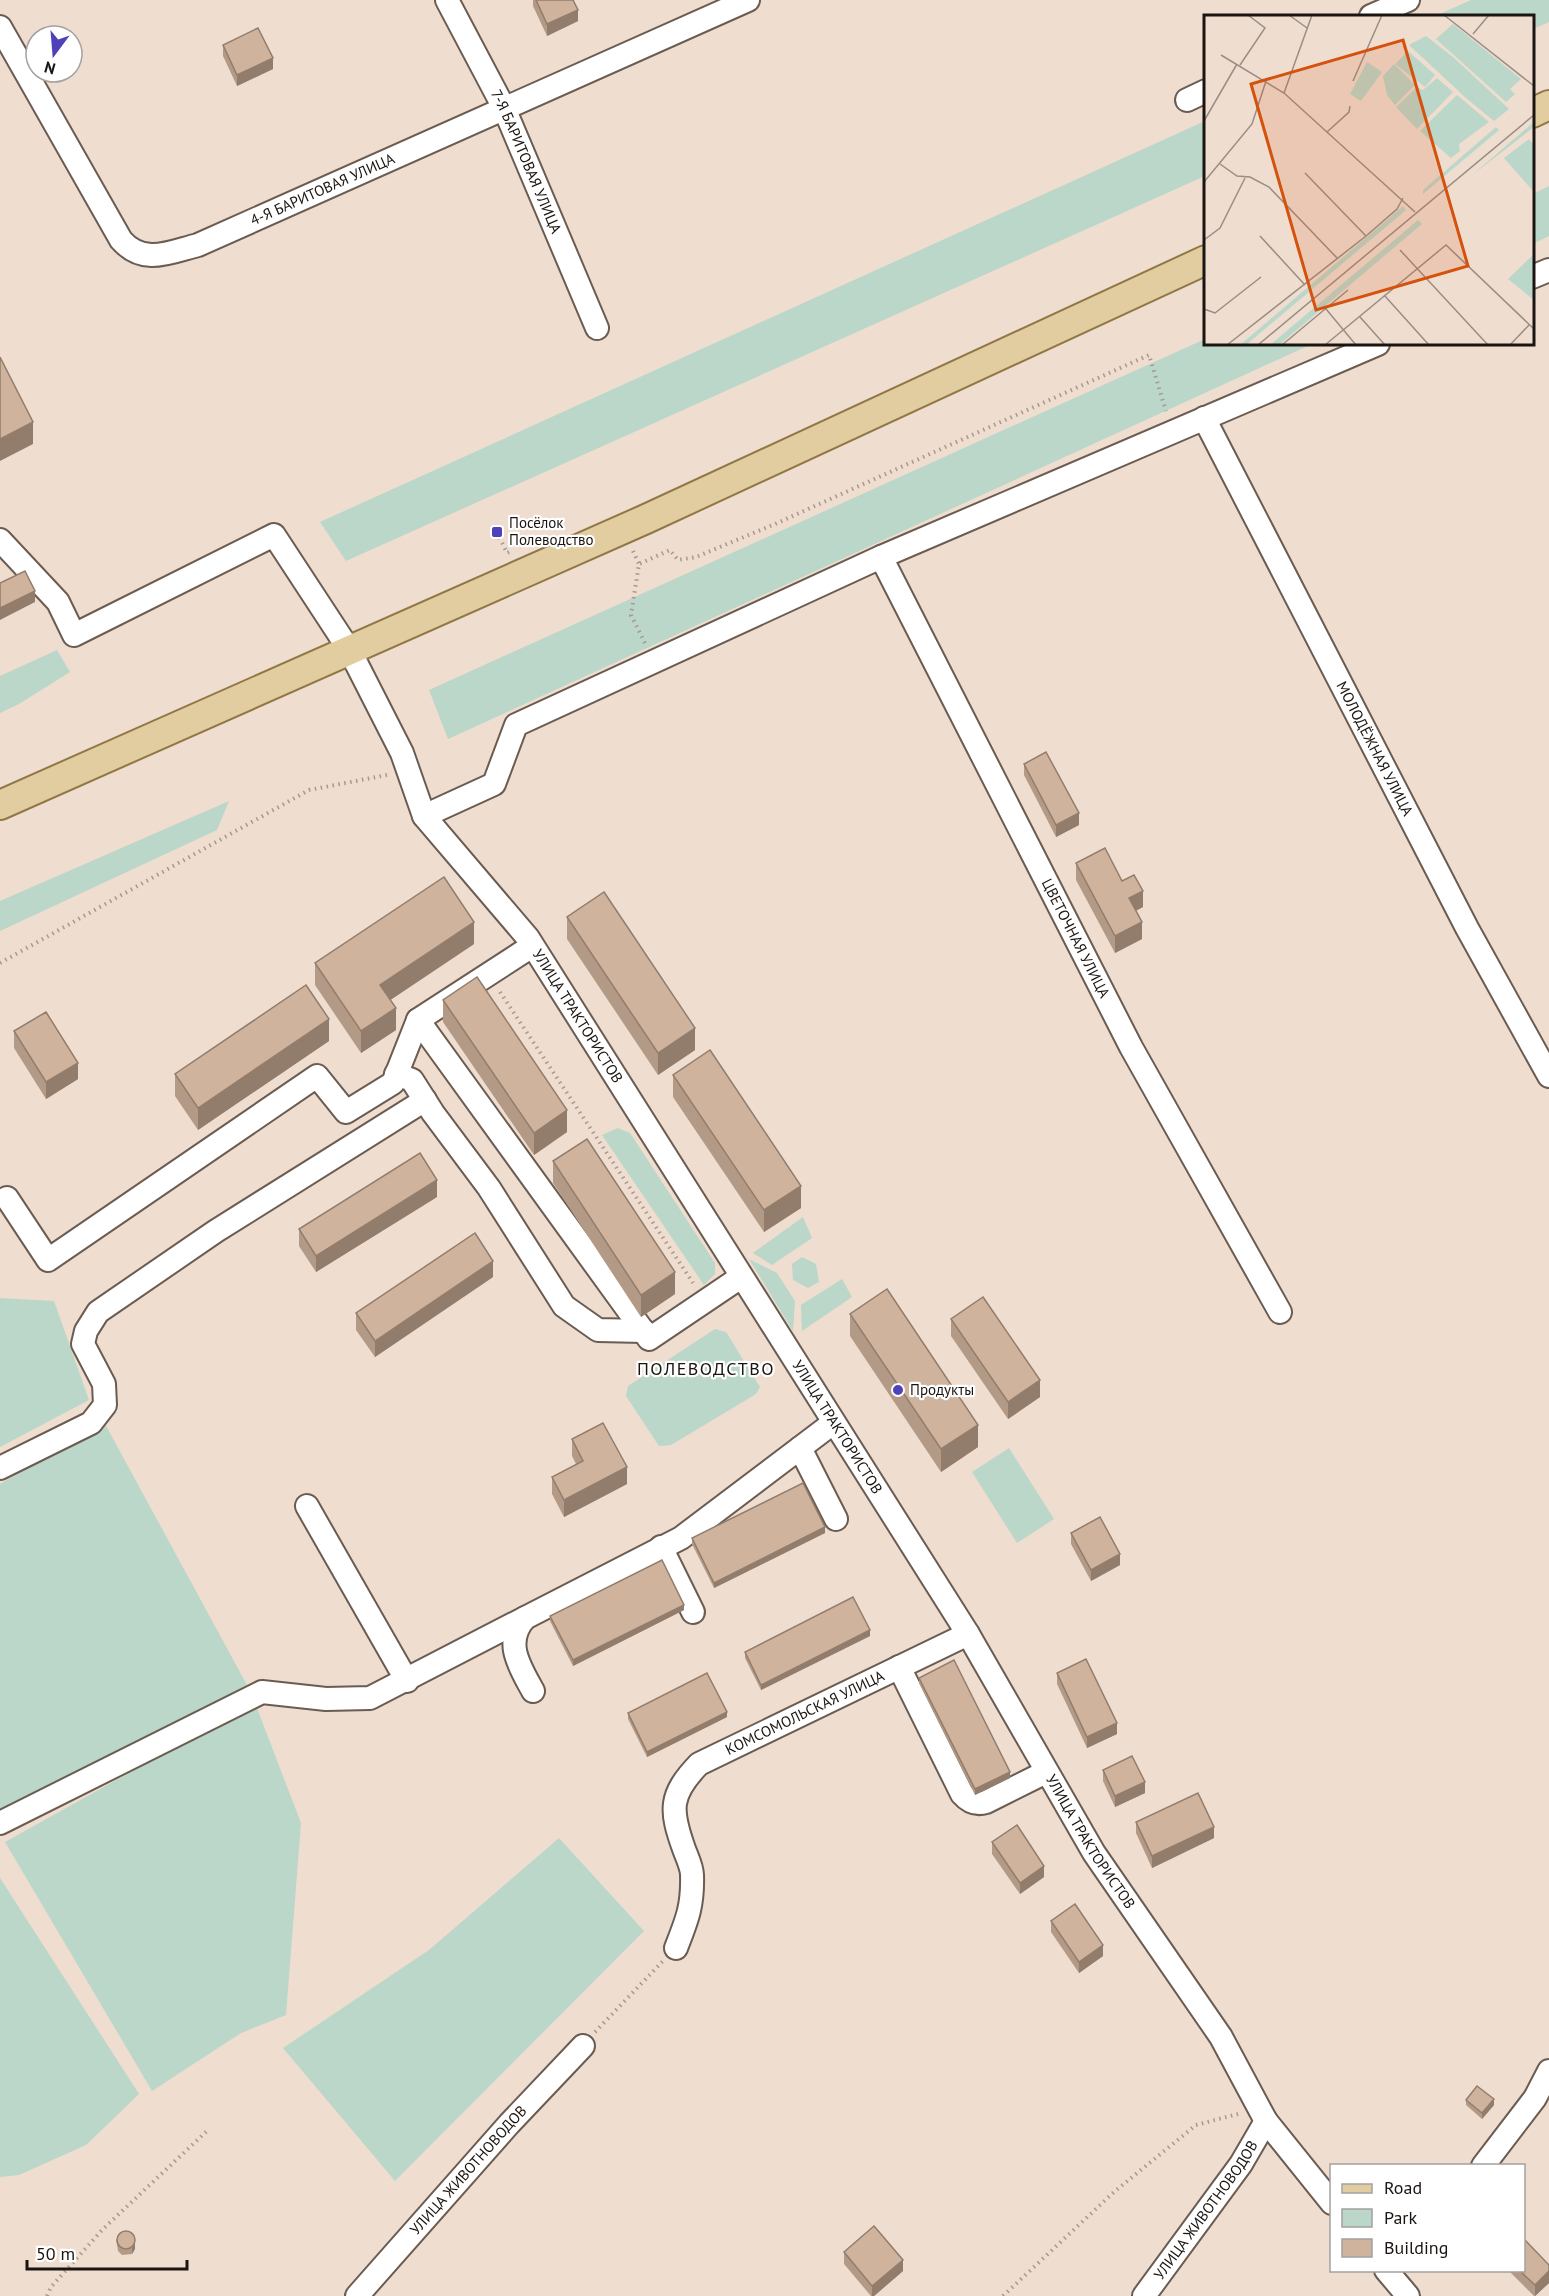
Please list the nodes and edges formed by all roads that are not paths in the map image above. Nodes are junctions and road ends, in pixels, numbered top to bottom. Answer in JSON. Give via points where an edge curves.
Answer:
{"nodes":[{"id":1,"x":447,"y":0,"type":"edge"},
{"id":2,"x":747,"y":0,"type":"edge"},
{"id":3,"x":1408,"y":0,"type":"edge"},
{"id":4,"x":1373,"y":15,"type":"edge"},
{"id":5,"x":0,"y":27,"type":"edge"},
{"id":6,"x":1549,"y":105,"type":"edge"},
{"id":7,"x":504,"y":108,"type":"junction"},
{"id":8,"x":1534,"y":112,"type":"edge"},
{"id":9,"x":1204,"y":261,"type":"edge"},
{"id":10,"x":1549,"y":270,"type":"edge"},
{"id":11,"x":1534,"y":277,"type":"edge"},
{"id":12,"x":597,"y":328,"type":"dead end"},
{"id":13,"x":1376,"y":345,"type":"edge"},
{"id":14,"x":1204,"y":418,"type":"junction"},
{"id":15,"x":0,"y":540,"type":"edge"},
{"id":16,"x":881,"y":557,"type":"junction"},
{"id":17,"x":350,"y":651,"type":"junction"},
{"id":18,"x":0,"y":805,"type":"edge"},
{"id":19,"x":424,"y":816,"type":"junction"},
{"id":20,"x":532,"y":946,"type":"junction"},
{"id":21,"x":418,"y":1020,"type":"junction"},
{"id":22,"x":396,"y":1074,"type":"junction"},
{"id":23,"x":1549,"y":1076,"type":"edge"},
{"id":24,"x":425,"y":1100,"type":"junction"},
{"id":25,"x":7,"y":1198,"type":"dead end"},
{"id":26,"x":741,"y":1277,"type":"junction"},
{"id":27,"x":1280,"y":1312,"type":"dead end"},
{"id":28,"x":644,"y":1331,"type":"junction"},
{"id":29,"x":834,"y":1423,"type":"junction"},
{"id":30,"x":800,"y":1448,"type":"junction"},
{"id":31,"x":0,"y":1468,"type":"edge"},
{"id":32,"x":307,"y":1506,"type":"dead end"},
{"id":33,"x":836,"y":1519,"type":"dead end"},
{"id":34,"x":661,"y":1547,"type":"junction"},
{"id":35,"x":693,"y":1612,"type":"dead end"},
{"id":36,"x":525,"y":1618,"type":"junction"},
{"id":37,"x":968,"y":1634,"type":"junction"},
{"id":38,"x":899,"y":1667,"type":"junction"},
{"id":39,"x":407,"y":1680,"type":"junction"},
{"id":40,"x":533,"y":1691,"type":"dead end"},
{"id":41,"x":1046,"y":1772,"type":"junction"},
{"id":42,"x":0,"y":1823,"type":"edge"},
{"id":43,"x":676,"y":1948,"type":"road end"},
{"id":44,"x":582,"y":2046,"type":"road end"},
{"id":45,"x":1549,"y":2071,"type":"edge"},
{"id":46,"x":1262,"y":2114,"type":"junction"},
{"id":47,"x":1485,"y":2164,"type":"edge"},
{"id":48,"x":1330,"y":2200,"type":"edge"},
{"id":49,"x":357,"y":2296,"type":"edge"},
{"id":50,"x":1144,"y":2296,"type":"edge"}],
"edges":[{"from":1,"to":7,"type":"street","name":"7-Я БАРИТОВАЯ УЛИЦА"},
{"from":2,"to":7,"type":"street","name":"4-Я БАРИТОВАЯ УЛИЦА"},
{"from":3,"to":4,"type":"street"},
{"from":5,"to":7,"type":"street","name":"4-Я БАРИТОВАЯ УЛИЦА","via":[[121,240],[146,256],[198,244]]},
{"from":6,"to":8,"type":"main road"},
{"from":7,"to":12,"type":"street","name":"7-Я БАРИТОВАЯ УЛИЦА"},
{"from":9,"to":17,"type":"main road"},
{"from":10,"to":11,"type":"street"},
{"from":13,"to":14,"type":"street"},
{"from":14,"to":16,"type":"street"},
{"from":14,"to":23,"type":"street","name":"МОЛОДЁЖНАЯ УЛИЦА","via":[[1467,928]]},
{"from":15,"to":17,"type":"street","name":"УЛИЦА ТРАКТОРИСТОВ","via":[[58,602],[74,635],[274,536]]},
{"from":16,"to":19,"type":"street","via":[[516,725],[494,784]]},
{"from":16,"to":27,"type":"street","name":"ЦВЕТОЧНАЯ УЛИЦА","via":[[1131,1047]]},
{"from":17,"to":18,"type":"main road"},
{"from":17,"to":19,"type":"street","name":"УЛИЦА ТРАКТОРИСТОВ","via":[[402,753]]},
{"from":19,"to":20,"type":"street","name":"УЛИЦА ТРАКТОРИСТОВ"},
{"from":20,"to":21,"type":"street"},
{"from":20,"to":26,"type":"street","name":"УЛИЦА ТРАКТОРИСТОВ"},
{"from":21,"to":22,"type":"street"},
{"from":21,"to":28,"type":"street"},
{"from":22,"to":24,"type":"street","via":[[412,1080]]},
{"from":22,"to":25,"type":"street","via":[[393,1083],[346,1112],[317,1076],[48,1260]]},
{"from":24,"to":28,"type":"street","via":[[489,1188],[564,1306],[598,1330]]},
{"from":24,"to":31,"type":"street","via":[[216,1231],[98,1312],[83,1344],[105,1384],[105,1405],[91,1423]]},
{"from":26,"to":28,"type":"street","via":[[649,1339]]},
{"from":26,"to":29,"type":"street","name":"УЛИЦА ТРАКТОРИСТОВ"},
{"from":29,"to":30,"type":"street"},
{"from":29,"to":37,"type":"street","name":"УЛИЦА ТРАКТОРИСТОВ"},
{"from":30,"to":33,"type":"street"},
{"from":30,"to":34,"type":"street","via":[[685,1535]]},
{"from":32,"to":39,"type":"street"},
{"from":34,"to":35,"type":"street"},
{"from":34,"to":36,"type":"street"},
{"from":36,"to":39,"type":"street"},
{"from":36,"to":40,"type":"street","via":[[514,1633],[513,1643],[515,1657]]},
{"from":37,"to":38,"type":"street","name":"КОМСОМОЛЬСКАЯ УЛИЦА"},
{"from":37,"to":41,"type":"street","name":"УЛИЦА ТРАКТОРИСТОВ"},
{"from":38,"to":41,"type":"street","via":[[962,1794],[971,1802],[986,1802]]},
{"from":38,"to":43,"type":"street","name":"КОМСОМОЛЬСКАЯ УЛИЦА","via":[[699,1764],[686,1777],[678,1792],[674,1821],[692,1872],[691,1909]]},
{"from":39,"to":42,"type":"street","via":[[370,1698],[326,1699],[262,1692]]},
{"from":41,"to":46,"type":"street","name":"УЛИЦА ТРАКТОРИСТОВ","via":[[1094,1853],[1221,2037]]},
{"from":44,"to":49,"type":"street","name":"УЛИЦА ЖИВОТНОВОДОВ"},
{"from":45,"to":47,"type":"street","via":[[1535,2098]]},
{"from":46,"to":48,"type":"street","name":"УЛИЦА ТРАКТОРИСТОВ"},
{"from":46,"to":50,"type":"street","name":"УЛИЦА ЖИВОТНОВОДОВ","via":[[1241,2164]]}]}
